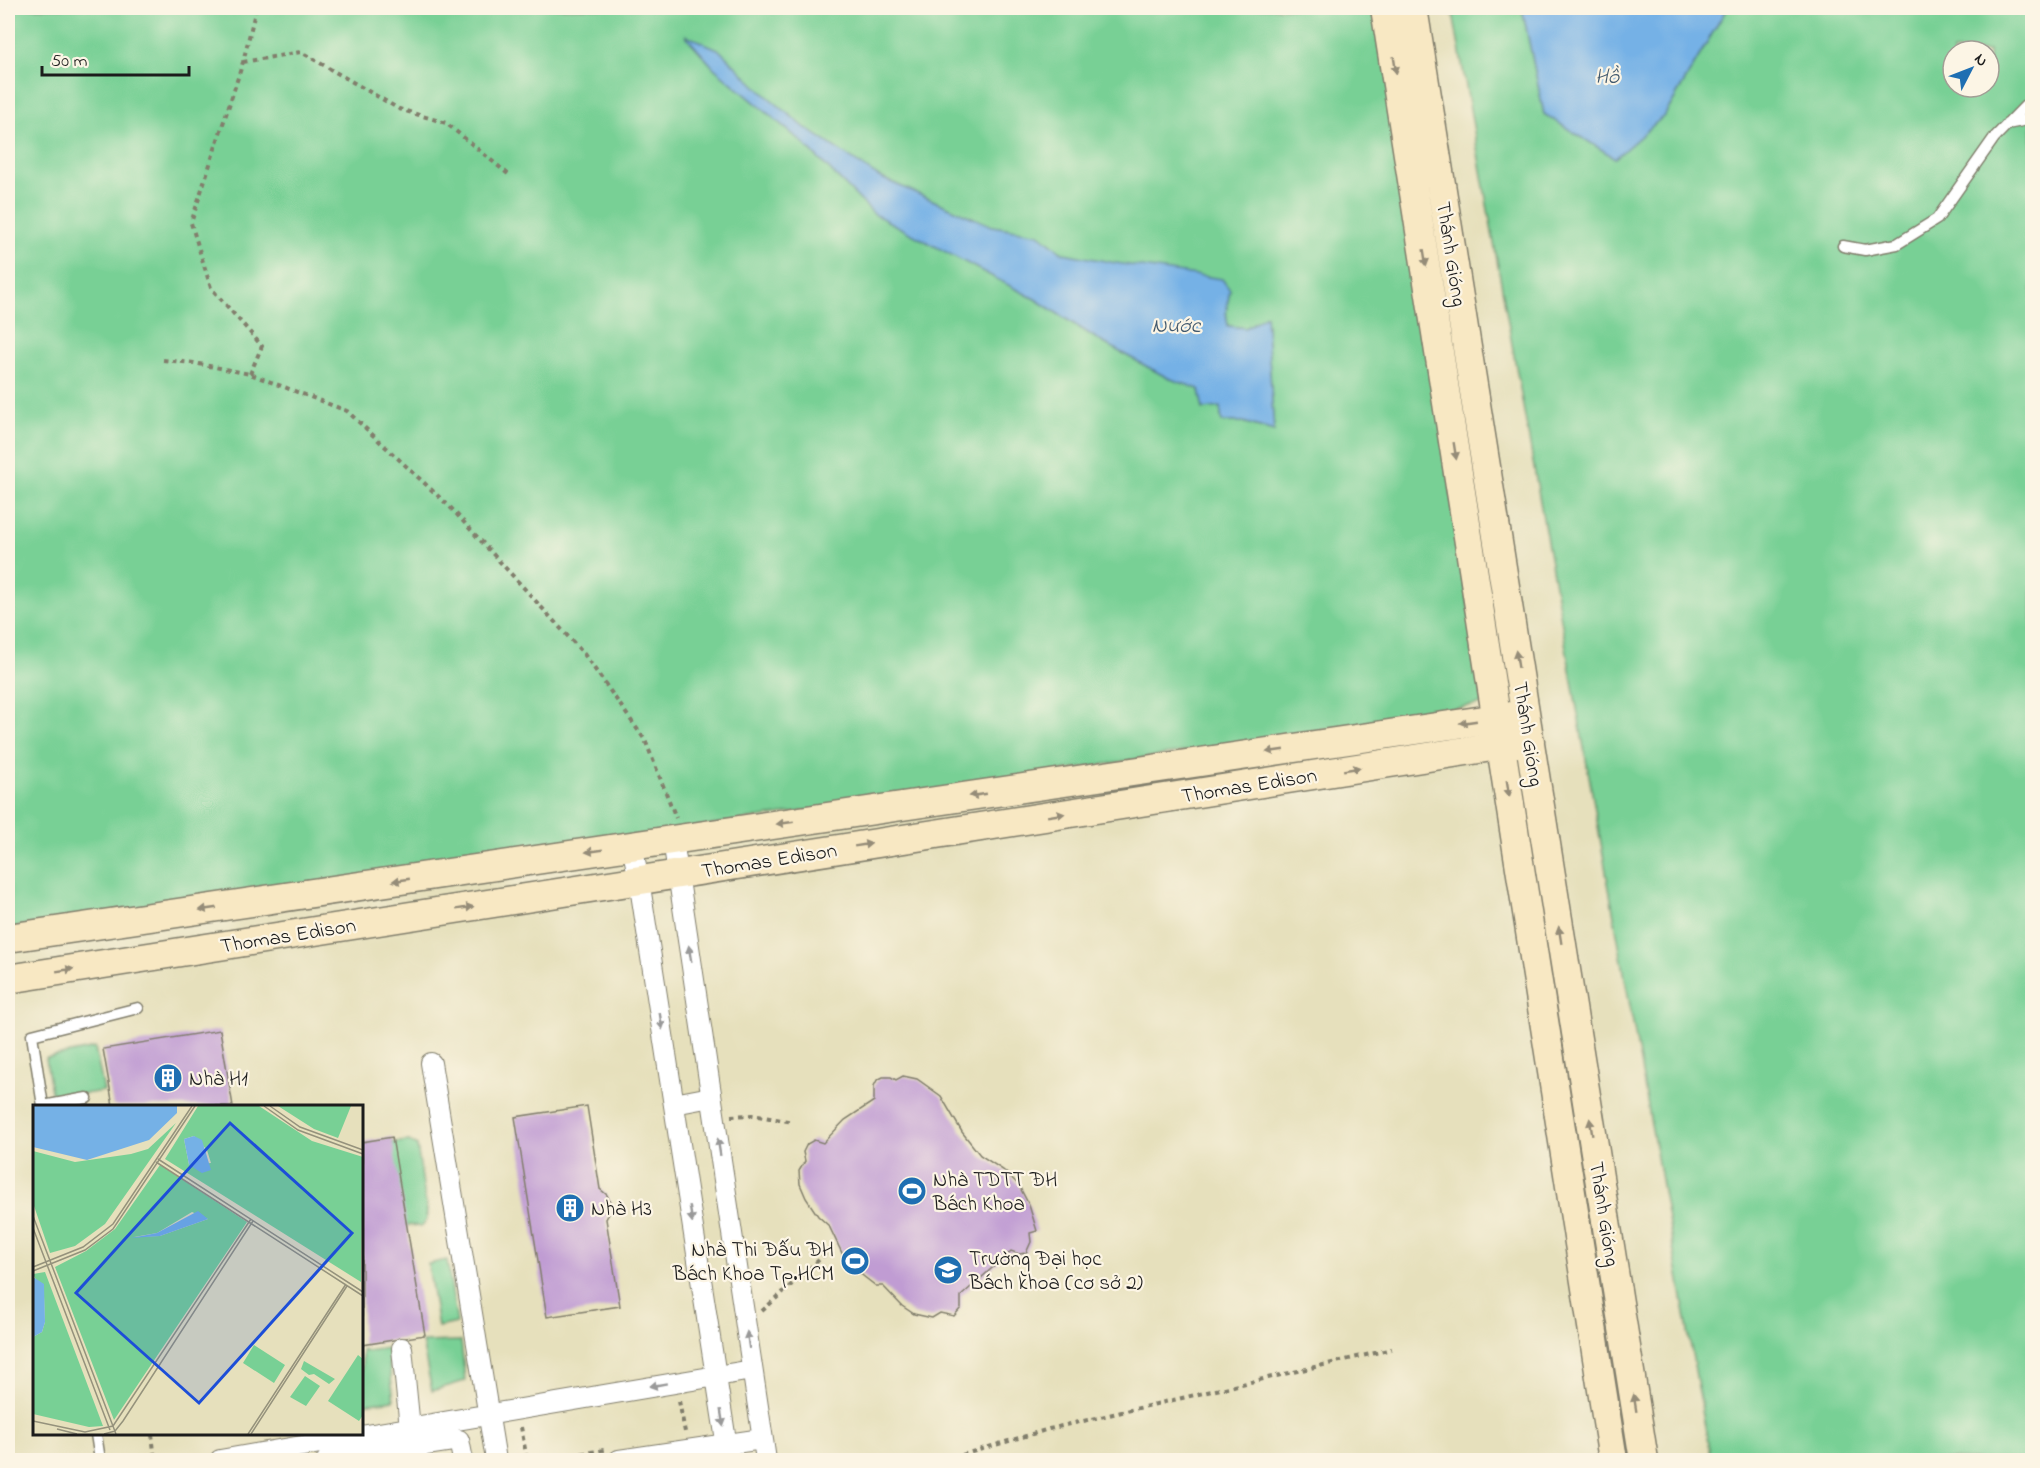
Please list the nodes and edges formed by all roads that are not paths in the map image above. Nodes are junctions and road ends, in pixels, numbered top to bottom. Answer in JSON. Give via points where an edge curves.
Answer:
{"nodes":[{"id":1,"x":1386,"y":8,"type":"edge"},
{"id":2,"x":1413,"y":8,"type":"edge"},
{"id":3,"x":2032,"y":99,"type":"edge"},
{"id":4,"x":2032,"y":118,"type":"edge"},
{"id":5,"x":2007,"y":124,"type":"junction"},
{"id":6,"x":1430,"y":200,"type":"junction"},
{"id":7,"x":1843,"y":246,"type":"dead end"},
{"id":8,"x":1526,"y":714,"type":"junction"},
{"id":9,"x":1497,"y":718,"type":"junction"},
{"id":10,"x":1530,"y":741,"type":"junction"},
{"id":11,"x":1501,"y":746,"type":"junction"},
{"id":12,"x":678,"y":839,"type":"junction"},
{"id":13,"x":632,"y":846,"type":"junction"},
{"id":14,"x":678,"y":874,"type":"junction"},
{"id":15,"x":639,"y":880,"type":"junction"},
{"id":16,"x":8,"y":938,"type":"edge"},
{"id":17,"x":8,"y":979,"type":"edge"},
{"id":18,"x":138,"y":1008,"type":"dead end"},
{"id":19,"x":431,"y":1063,"type":"dead end"},
{"id":20,"x":711,"y":1097,"type":"junction"},
{"id":21,"x":87,"y":1098,"type":"dead end"},
{"id":22,"x":674,"y":1104,"type":"junction"},
{"id":23,"x":43,"y":1105,"type":"edge"},
{"id":24,"x":48,"y":1105,"type":"edge"},
{"id":25,"x":1608,"y":1234,"type":"junction"},
{"id":26,"x":1578,"y":1238,"type":"junction"},
{"id":27,"x":402,"y":1348,"type":"dead end"},
{"id":28,"x":752,"y":1370,"type":"junction"},
{"id":29,"x":716,"y":1376,"type":"junction"},
{"id":30,"x":488,"y":1414,"type":"junction"},
{"id":31,"x":410,"y":1428,"type":"junction"},
{"id":32,"x":96,"y":1435,"type":"edge"},
{"id":33,"x":762,"y":1439,"type":"junction"},
{"id":34,"x":728,"y":1452,"type":"edge"},
{"id":35,"x":100,"y":1461,"type":"edge"},
{"id":36,"x":220,"y":1461,"type":"edge"},
{"id":37,"x":327,"y":1461,"type":"edge"},
{"id":38,"x":462,"y":1461,"type":"edge"},
{"id":39,"x":496,"y":1461,"type":"edge"},
{"id":40,"x":619,"y":1461,"type":"edge"},
{"id":41,"x":766,"y":1461,"type":"edge"},
{"id":42,"x":1613,"y":1461,"type":"edge"},
{"id":43,"x":1644,"y":1461,"type":"edge"}],
"edges":[{"from":1,"to":6,"type":"street","name":"Thánh Gióng","one_way":true},
{"from":2,"to":6,"type":"street","name":"Thánh Gióng"},
{"from":3,"to":5,"type":"lane"},
{"from":4,"to":5,"type":"lane"},
{"from":5,"to":7,"type":"lane","via":[[1937,219],[1897,243],[1865,250]]},
{"from":8,"to":6,"type":"street","name":"Thánh Gióng","one_way":true},
{"from":6,"to":9,"type":"street","name":"Thánh Gióng","one_way":true},
{"from":8,"to":9,"type":"street","name":"Thomas Edison"},
{"from":8,"to":10,"type":"street","name":"Thánh Gióng"},
{"from":9,"to":11,"type":"street","name":"Thánh Gióng"},
{"from":9,"to":12,"type":"street","name":"Thomas Edison","one_way":true},
{"from":10,"to":11,"type":"street","name":"Thomas Edison"},
{"from":25,"to":10,"type":"street","name":"Thánh Gióng","one_way":true},
{"from":14,"to":11,"type":"street","name":"Thomas Edison","one_way":true},
{"from":11,"to":26,"type":"street","name":"Thánh Gióng","one_way":true},
{"from":12,"to":13,"type":"street","name":"Thomas Edison"},
{"from":12,"to":14,"type":"street"},
{"from":13,"to":15,"type":"street"},
{"from":13,"to":16,"type":"street","name":"Thomas Edison","one_way":true},
{"from":14,"to":15,"type":"street","name":"Thomas Edison"},
{"from":20,"to":14,"type":"street","one_way":true},
{"from":17,"to":15,"type":"street","name":"Thomas Edison","one_way":true},
{"from":15,"to":22,"type":"street","one_way":true},
{"from":18,"to":23,"type":"lane","via":[[32,1035]]},
{"from":19,"to":30,"type":"street"},
{"from":20,"to":22,"type":"street"},
{"from":28,"to":20,"type":"street","one_way":true},
{"from":21,"to":24,"type":"lane"},
{"from":22,"to":29,"type":"street","one_way":true},
{"from":25,"to":26,"type":"street"},
{"from":43,"to":25,"type":"street","name":"Thánh Gióng","one_way":true},
{"from":26,"to":42,"type":"street","name":"Thánh Gióng"},
{"from":27,"to":31,"type":"street"},
{"from":28,"to":29,"type":"street"},
{"from":28,"to":33,"type":"street"},
{"from":29,"to":30,"type":"street","one_way":true},
{"from":29,"to":34,"type":"street","one_way":true},
{"from":30,"to":31,"type":"street"},
{"from":30,"to":39,"type":"street"},
{"from":31,"to":36,"type":"street"},
{"from":32,"to":35,"type":"lane"},
{"from":33,"to":34,"type":"street"},
{"from":33,"to":41,"type":"street"},
{"from":34,"to":40,"type":"street"},
{"from":37,"to":38,"type":"street","via":[[459,1440]]}]}
